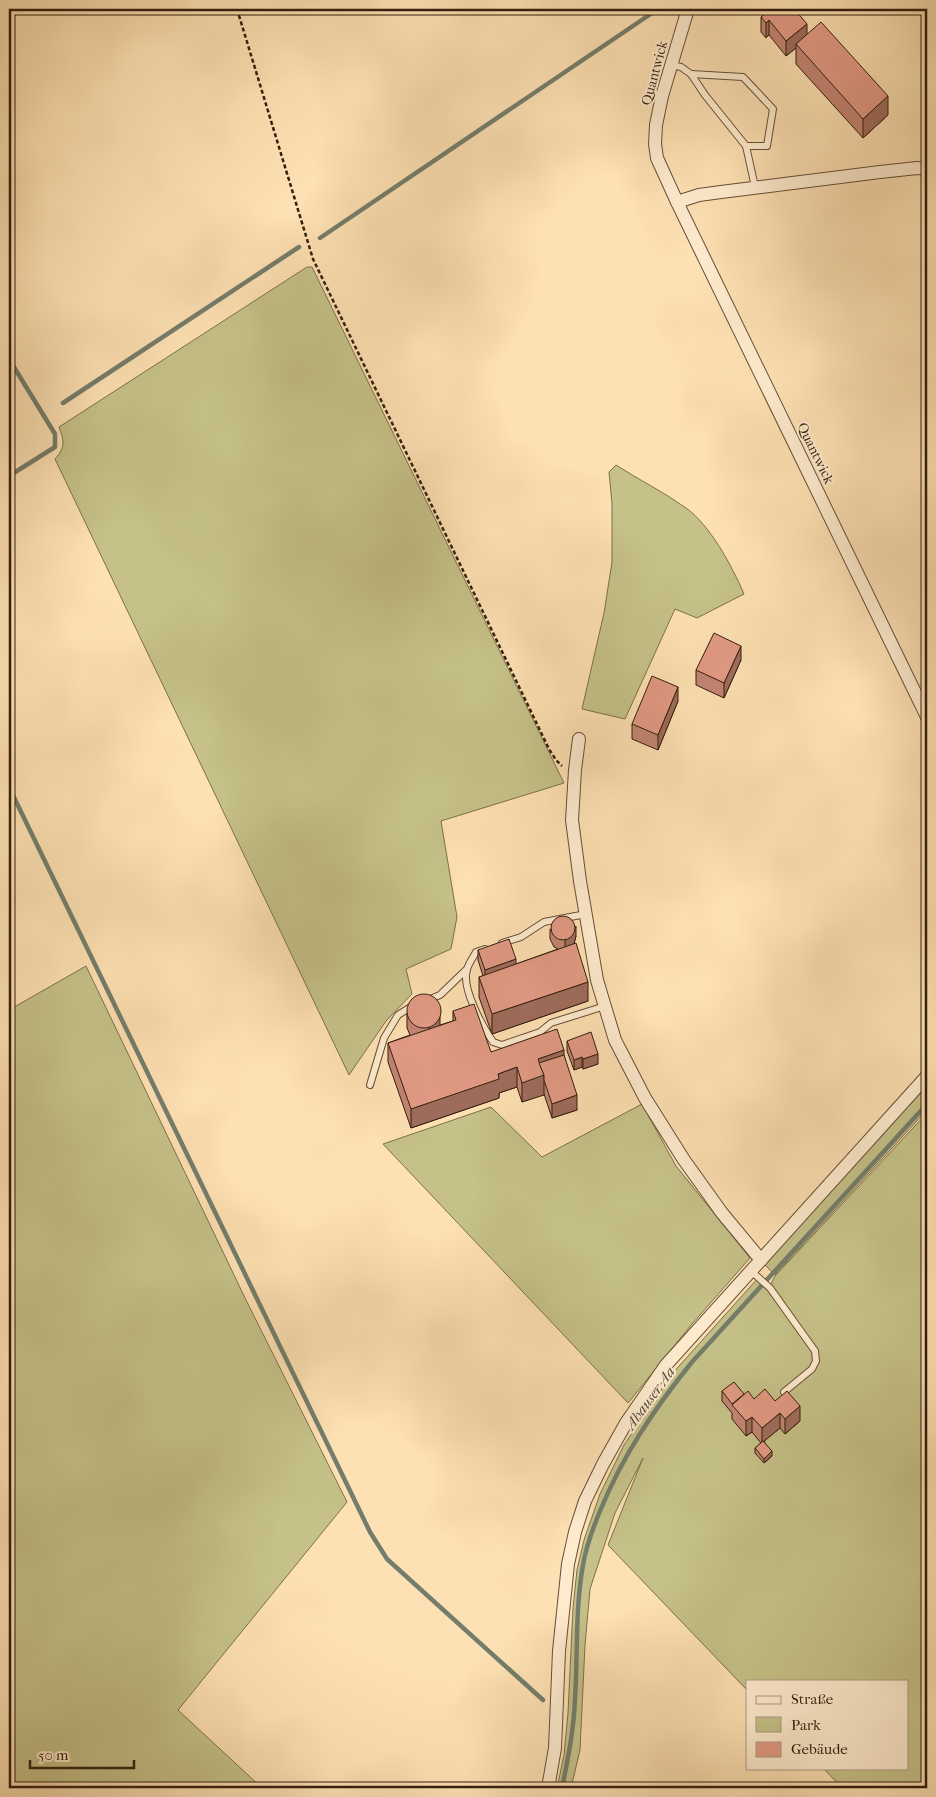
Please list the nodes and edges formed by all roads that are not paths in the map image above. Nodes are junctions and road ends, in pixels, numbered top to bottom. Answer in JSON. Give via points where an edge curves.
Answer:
{"nodes":[{"id":1,"x":688,"y":9,"type":"edge"},
{"id":2,"x":672,"y":65,"type":"junction"},
{"id":3,"x":691,"y":74,"type":"junction"},
{"id":4,"x":746,"y":146,"type":"junction"},
{"id":5,"x":927,"y":169,"type":"edge"},
{"id":6,"x":755,"y":187,"type":"junction"},
{"id":7,"x":677,"y":202,"type":"junction"},
{"id":8,"x":927,"y":717,"type":"edge"},
{"id":9,"x":579,"y":739,"type":"dead end"},
{"id":10,"x":586,"y":914,"type":"junction"},
{"id":11,"x":466,"y":970,"type":"junction"},
{"id":12,"x":605,"y":1006,"type":"junction"},
{"id":13,"x":927,"y":1076,"type":"edge"},
{"id":14,"x":370,"y":1085,"type":"dead end"},
{"id":15,"x":761,"y":1260,"type":"junction"},
{"id":16,"x":754,"y":1274,"type":"junction"},
{"id":17,"x":784,"y":1392,"type":"edge"},
{"id":18,"x":548,"y":1788,"type":"edge"}],
"edges":[{"from":1,"to":2,"type":"street","name":"Quantwick"},
{"from":2,"to":3,"type":"lane"},
{"from":2,"to":7,"type":"street","name":"Quantwick","via":[[662,96],[655,144],[657,158]]},
{"from":3,"to":4,"type":"lane"},
{"from":3,"to":4,"type":"lane","via":[[744,77],[773,109],[767,146]]},
{"from":4,"to":6,"type":"lane"},
{"from":5,"to":6,"type":"street"},
{"from":6,"to":7,"type":"street","via":[[699,195]]},
{"from":7,"to":8,"type":"street","name":"Quantwick"},
{"from":9,"to":10,"type":"street","via":[[572,820]]},
{"from":10,"to":11,"type":"lane","via":[[544,922],[521,937],[476,952]]},
{"from":10,"to":12,"type":"street","via":[[597,980]]},
{"from":11,"to":12,"type":"lane","via":[[467,988],[486,1032],[493,1042],[502,1045],[540,1032],[551,1023]]},
{"from":11,"to":14,"type":"lane","via":[[440,995],[398,1015],[384,1038]]},
{"from":12,"to":15,"type":"street","via":[[616,1040],[645,1098],[684,1160]]},
{"from":13,"to":15,"type":"street"},
{"from":15,"to":16,"type":"street"},
{"from":16,"to":17,"type":"lane","via":[[770,1288],[815,1351],[812,1369]]},
{"from":16,"to":18,"type":"street","via":[[666,1365],[603,1464],[585,1501],[573,1540],[563,1600],[555,1748]]}]}
